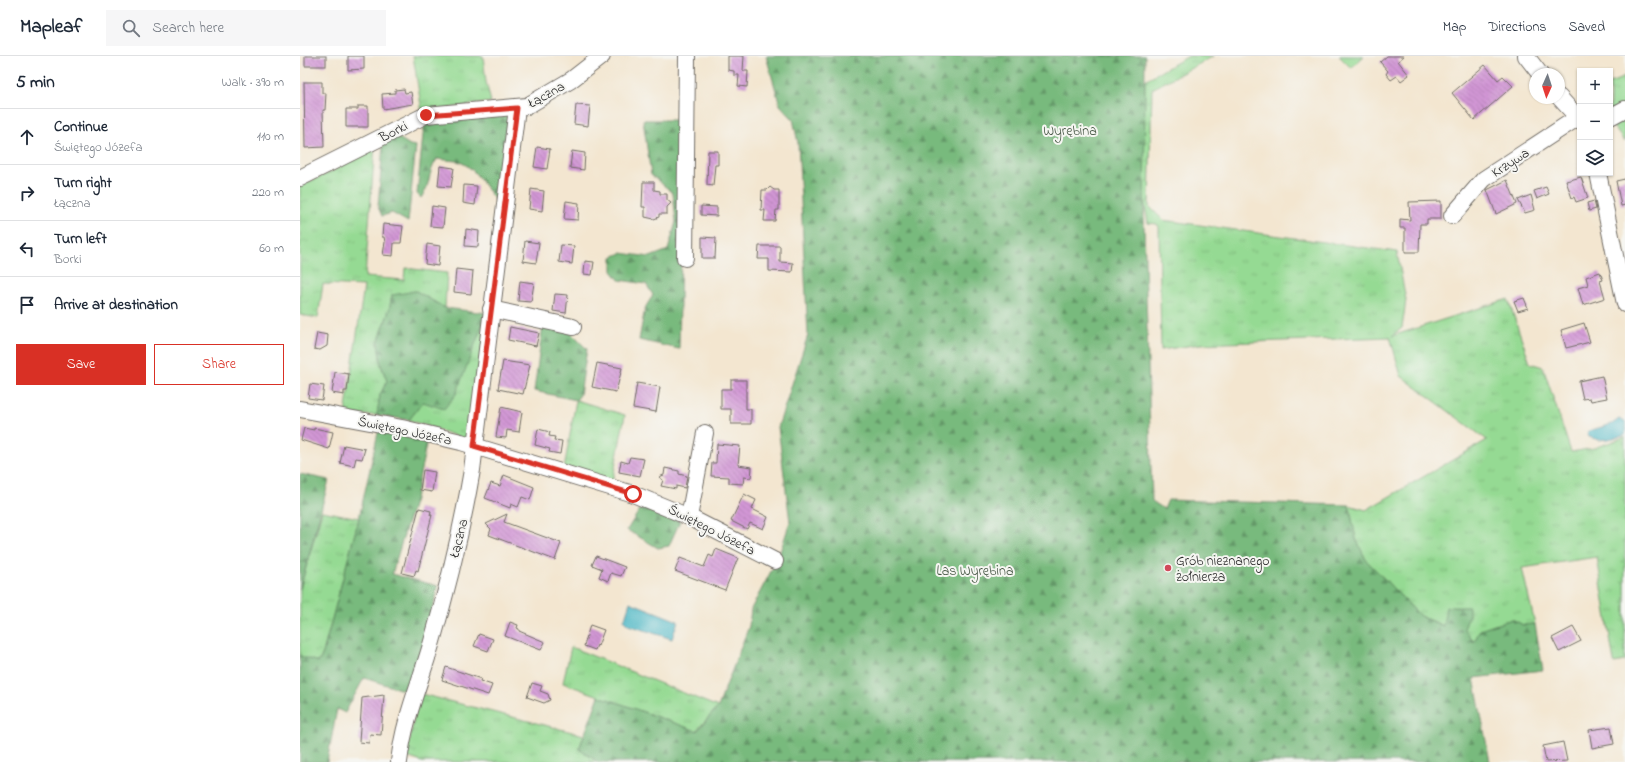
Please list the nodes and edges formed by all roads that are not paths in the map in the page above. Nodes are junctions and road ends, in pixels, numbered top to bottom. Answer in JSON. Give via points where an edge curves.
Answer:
{"nodes":[{"id":1,"x":602,"y":56,"type":"edge"},
{"id":2,"x":687,"y":56,"type":"edge"},
{"id":3,"x":1526,"y":56,"type":"edge"},
{"id":4,"x":1535,"y":68,"type":"edge"},
{"id":5,"x":1565,"y":104,"type":"edge"},
{"id":6,"x":517,"y":108,"type":"junction"},
{"id":7,"x":1625,"y":109,"type":"edge"},
{"id":8,"x":1613,"y":116,"type":"edge"},
{"id":9,"x":1577,"y":119,"type":"edge"},
{"id":10,"x":1577,"y":121,"type":"edge"},
{"id":11,"x":1599,"y":176,"type":"edge"},
{"id":12,"x":300,"y":178,"type":"edge"},
{"id":13,"x":1452,"y":216,"type":"dead end"},
{"id":14,"x":685,"y":258,"type":"dead end"},
{"id":15,"x":1625,"y":304,"type":"edge"},
{"id":16,"x":491,"y":309,"type":"junction"},
{"id":17,"x":573,"y":327,"type":"dead end"},
{"id":18,"x":300,"y":409,"type":"edge"},
{"id":19,"x":705,"y":433,"type":"dead end"},
{"id":20,"x":474,"y":446,"type":"junction"},
{"id":21,"x":689,"y":517,"type":"junction"},
{"id":22,"x":775,"y":561,"type":"dead end"},
{"id":23,"x":399,"y":762,"type":"edge"}],
"edges":[{"from":1,"to":6,"type":"street","name":"Łączna","via":[[571,80],[537,101]]},
{"from":2,"to":14,"type":"street"},
{"from":3,"to":4,"type":"street"},
{"from":5,"to":9,"type":"street","name":"Krzywa"},
{"from":6,"to":12,"type":"street","name":"Borki","via":[[426,115]]},
{"from":6,"to":16,"type":"street","name":"Łączna"},
{"from":7,"to":8,"type":"street"},
{"from":10,"to":13,"type":"street","name":"Krzywa","via":[[1484,179]]},
{"from":11,"to":15,"type":"street"},
{"from":16,"to":17,"type":"street"},
{"from":16,"to":20,"type":"street","name":"Łączna"},
{"from":18,"to":20,"type":"street","name":"Świętego Józefa","via":[[402,428]]},
{"from":19,"to":21,"type":"street"},
{"from":20,"to":21,"type":"street","name":"Świętego Józefa","via":[[633,494]]},
{"from":20,"to":23,"type":"street","name":"Łączna","via":[[464,519],[431,645],[405,724]]},
{"from":21,"to":22,"type":"street","name":"Świętego Józefa"}]}
